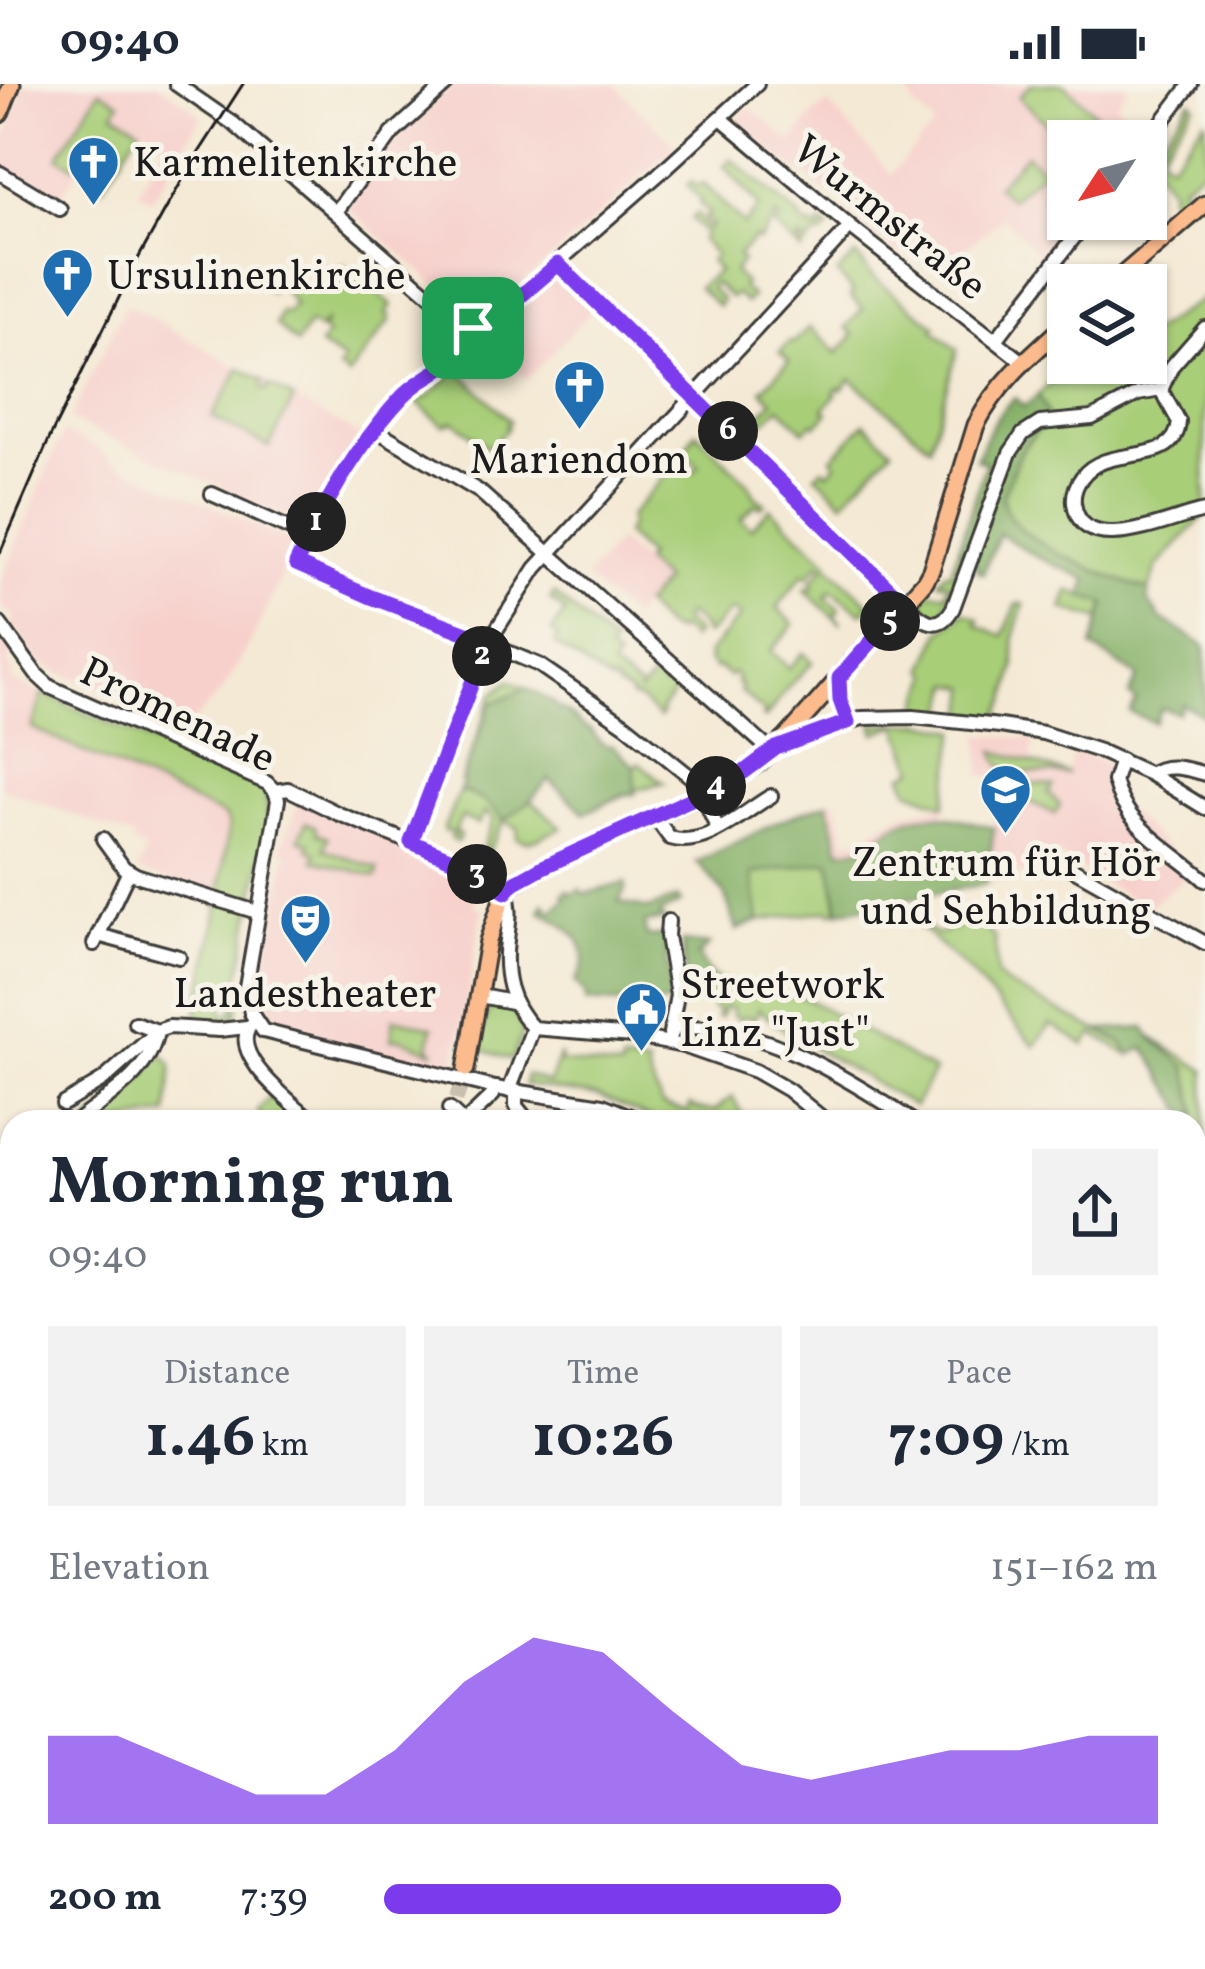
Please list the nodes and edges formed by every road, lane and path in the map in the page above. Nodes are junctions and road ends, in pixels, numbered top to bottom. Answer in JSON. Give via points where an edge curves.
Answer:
{"nodes":[{"id":1,"x":12,"y":84,"type":"edge"},
{"id":2,"x":176,"y":84,"type":"edge"},
{"id":3,"x":447,"y":84,"type":"edge"},
{"id":4,"x":1191,"y":84,"type":"edge"},
{"id":5,"x":753,"y":85,"type":"edge"},
{"id":6,"x":0,"y":115,"type":"edge"},
{"id":7,"x":721,"y":118,"type":"junction"},
{"id":8,"x":1164,"y":120,"type":"edge"},
{"id":9,"x":0,"y":173,"type":"edge"},
{"id":10,"x":1205,"y":204,"type":"edge"},
{"id":11,"x":60,"y":209,"type":"dead end"},
{"id":12,"x":335,"y":212,"type":"junction"},
{"id":13,"x":850,"y":227,"type":"junction"},
{"id":14,"x":1072,"y":240,"type":"edge"},
{"id":15,"x":558,"y":264,"type":"junction"},
{"id":16,"x":1135,"y":264,"type":"edge"},
{"id":17,"x":474,"y":325,"type":"junction"},
{"id":18,"x":1205,"y":328,"type":"edge"},
{"id":19,"x":996,"y":340,"type":"junction"},
{"id":20,"x":1047,"y":341,"type":"edge"},
{"id":21,"x":453,"y":360,"type":"junction"},
{"id":22,"x":1023,"y":362,"type":"junction"},
{"id":23,"x":1161,"y":390,"type":"junction"},
{"id":24,"x":692,"y":396,"type":"junction"},
{"id":25,"x":376,"y":430,"type":"junction"},
{"id":26,"x":212,"y":494,"type":"dead end"},
{"id":27,"x":1205,"y":511,"type":"edge"},
{"id":28,"x":308,"y":537,"type":"junction"},
{"id":29,"x":549,"y":553,"type":"junction"},
{"id":30,"x":905,"y":604,"type":"junction"},
{"id":31,"x":0,"y":623,"type":"edge"},
{"id":32,"x":488,"y":641,"type":"junction"},
{"id":33,"x":839,"y":678,"type":"junction"},
{"id":34,"x":848,"y":722,"type":"junction"},
{"id":35,"x":778,"y":746,"type":"junction"},
{"id":36,"x":1120,"y":760,"type":"junction"},
{"id":37,"x":1150,"y":774,"type":"junction"},
{"id":38,"x":1205,"y":774,"type":"edge"},
{"id":39,"x":282,"y":790,"type":"junction"},
{"id":40,"x":702,"y":794,"type":"junction"},
{"id":41,"x":771,"y":796,"type":"dead end"},
{"id":42,"x":1205,"y":808,"type":"edge"},
{"id":43,"x":655,"y":816,"type":"junction"},
{"id":44,"x":718,"y":829,"type":"junction"},
{"id":45,"x":103,"y":839,"type":"dead end"},
{"id":46,"x":411,"y":842,"type":"junction"},
{"id":47,"x":1057,"y":860,"type":"dead end"},
{"id":48,"x":129,"y":871,"type":"junction"},
{"id":49,"x":1205,"y":880,"type":"edge"},
{"id":50,"x":506,"y":892,"type":"junction"},
{"id":51,"x":257,"y":912,"type":"junction"},
{"id":52,"x":668,"y":921,"type":"dead end"},
{"id":53,"x":1205,"y":943,"type":"edge"},
{"id":54,"x":178,"y":957,"type":"dead end"},
{"id":55,"x":480,"y":996,"type":"junction"},
{"id":56,"x":512,"y":1002,"type":"junction"},
{"id":57,"x":135,"y":1023,"type":"dead end"},
{"id":58,"x":251,"y":1024,"type":"junction"},
{"id":59,"x":533,"y":1028,"type":"junction"},
{"id":60,"x":158,"y":1031,"type":"junction"},
{"id":61,"x":669,"y":1038,"type":"junction"},
{"id":62,"x":466,"y":1069,"type":"tunnel mouth"},
{"id":63,"x":506,"y":1091,"type":"junction"},
{"id":64,"x":63,"y":1104,"type":"dead end"},
{"id":65,"x":90,"y":1110,"type":"edge"},
{"id":66,"x":302,"y":1110,"type":"edge"},
{"id":67,"x":476,"y":1110,"type":"edge"},
{"id":68,"x":519,"y":1110,"type":"edge"},
{"id":69,"x":615,"y":1110,"type":"edge"},
{"id":70,"x":812,"y":1110,"type":"edge"},
{"id":71,"x":893,"y":1110,"type":"edge"}],
"edges":[{"from":1,"to":6,"type":"main road"},
{"from":2,"to":12,"type":"street"},
{"from":3,"to":12,"type":"street","via":[[392,134]]},
{"from":4,"to":8,"type":"street"},
{"from":5,"to":7,"type":"street"},
{"from":7,"to":13,"type":"street","name":"Wurmstraße"},
{"from":7,"to":15,"type":"street"},
{"from":9,"to":11,"type":"street"},
{"from":10,"to":16,"type":"main road"},
{"from":12,"to":17,"type":"street"},
{"from":13,"to":19,"type":"street","name":"Wurmstraße"},
{"from":13,"to":24,"type":"street"},
{"from":14,"to":19,"type":"street"},
{"from":15,"to":17,"type":"street"},
{"from":15,"to":24,"type":"street"},
{"from":17,"to":21,"type":"street"},
{"from":17,"to":21,"type":"street","via":[[473,344]]},
{"from":18,"to":23,"type":"street"},
{"from":19,"to":22,"type":"street","name":"Wurmstraße"},
{"from":20,"to":22,"type":"main road"},
{"from":21,"to":25,"type":"street","via":[[405,394]]},
{"from":22,"to":30,"type":"main road","via":[[976,425],[932,570]]},
{"from":23,"to":27,"type":"street","via":[[1179,422],[1176,437],[1161,449],[1092,466],[1074,493],[1077,515],[1108,535]]},
{"from":23,"to":30,"type":"street","via":[[1092,418],[1040,422],[1023,434],[949,615],[927,621]]},
{"from":24,"to":29,"type":"street"},
{"from":24,"to":30,"type":"street"},
{"from":25,"to":28,"type":"street"},
{"from":25,"to":29,"type":"street","via":[[470,485]]},
{"from":26,"to":28,"type":"street"},
{"from":28,"to":32,"type":"street","via":[[296,564]]},
{"from":29,"to":32,"type":"street"},
{"from":29,"to":35,"type":"street"},
{"from":30,"to":33,"type":"main road"},
{"from":31,"to":39,"type":"street","name":"Promenade","via":[[50,687]]},
{"from":32,"to":40,"type":"street","via":[[539,665],[626,725]]},
{"from":32,"to":46,"type":"street"},
{"from":33,"to":34,"type":"street"},
{"from":33,"to":35,"type":"main road"},
{"from":34,"to":35,"type":"street"},
{"from":34,"to":36,"type":"street","via":[[913,717],[1022,729]]},
{"from":35,"to":40,"type":"main road"},
{"from":36,"to":37,"type":"street"},
{"from":36,"to":49,"type":"street","via":[[1114,781],[1130,817]]},
{"from":37,"to":38,"type":"street"},
{"from":37,"to":42,"type":"street"},
{"from":39,"to":46,"type":"street"},
{"from":39,"to":51,"type":"street","name":"Promenade"},
{"from":40,"to":43,"type":"main road"},
{"from":40,"to":44,"type":"street"},
{"from":41,"to":44,"type":"street"},
{"from":43,"to":44,"type":"street","via":[[677,841]]},
{"from":43,"to":50,"type":"main road"},
{"from":45,"to":48,"type":"street"},
{"from":46,"to":50,"type":"street"},
{"from":47,"to":53,"type":"street"},
{"from":48,"to":51,"type":"street"},
{"from":48,"to":54,"type":"street","via":[[96,939]]},
{"from":50,"to":55,"type":"main road"},
{"from":50,"to":56,"type":"street"},
{"from":51,"to":58,"type":"street","name":"Promenade","via":[[246,987]]},
{"from":52,"to":61,"type":"street","via":[[677,995]]},
{"from":55,"to":56,"type":"street"},
{"from":55,"to":62,"type":"main road"},
{"from":56,"to":59,"type":"street"},
{"from":57,"to":60,"type":"street"},
{"from":58,"to":60,"type":"street"},
{"from":58,"to":63,"type":"street"},
{"from":58,"to":66,"type":"street","name":"Promenade","via":[[244,1044],[250,1059]]},
{"from":59,"to":61,"type":"street"},
{"from":59,"to":63,"type":"street"},
{"from":60,"to":64,"type":"street"},
{"from":60,"to":65,"type":"street","via":[[142,1067]]},
{"from":61,"to":70,"type":"street","via":[[755,1071]]},
{"from":61,"to":71,"type":"street","via":[[689,1027],[783,1047]]},
{"from":63,"to":67,"type":"street"},
{"from":63,"to":68,"type":"street"},
{"from":63,"to":69,"type":"street"}]}
